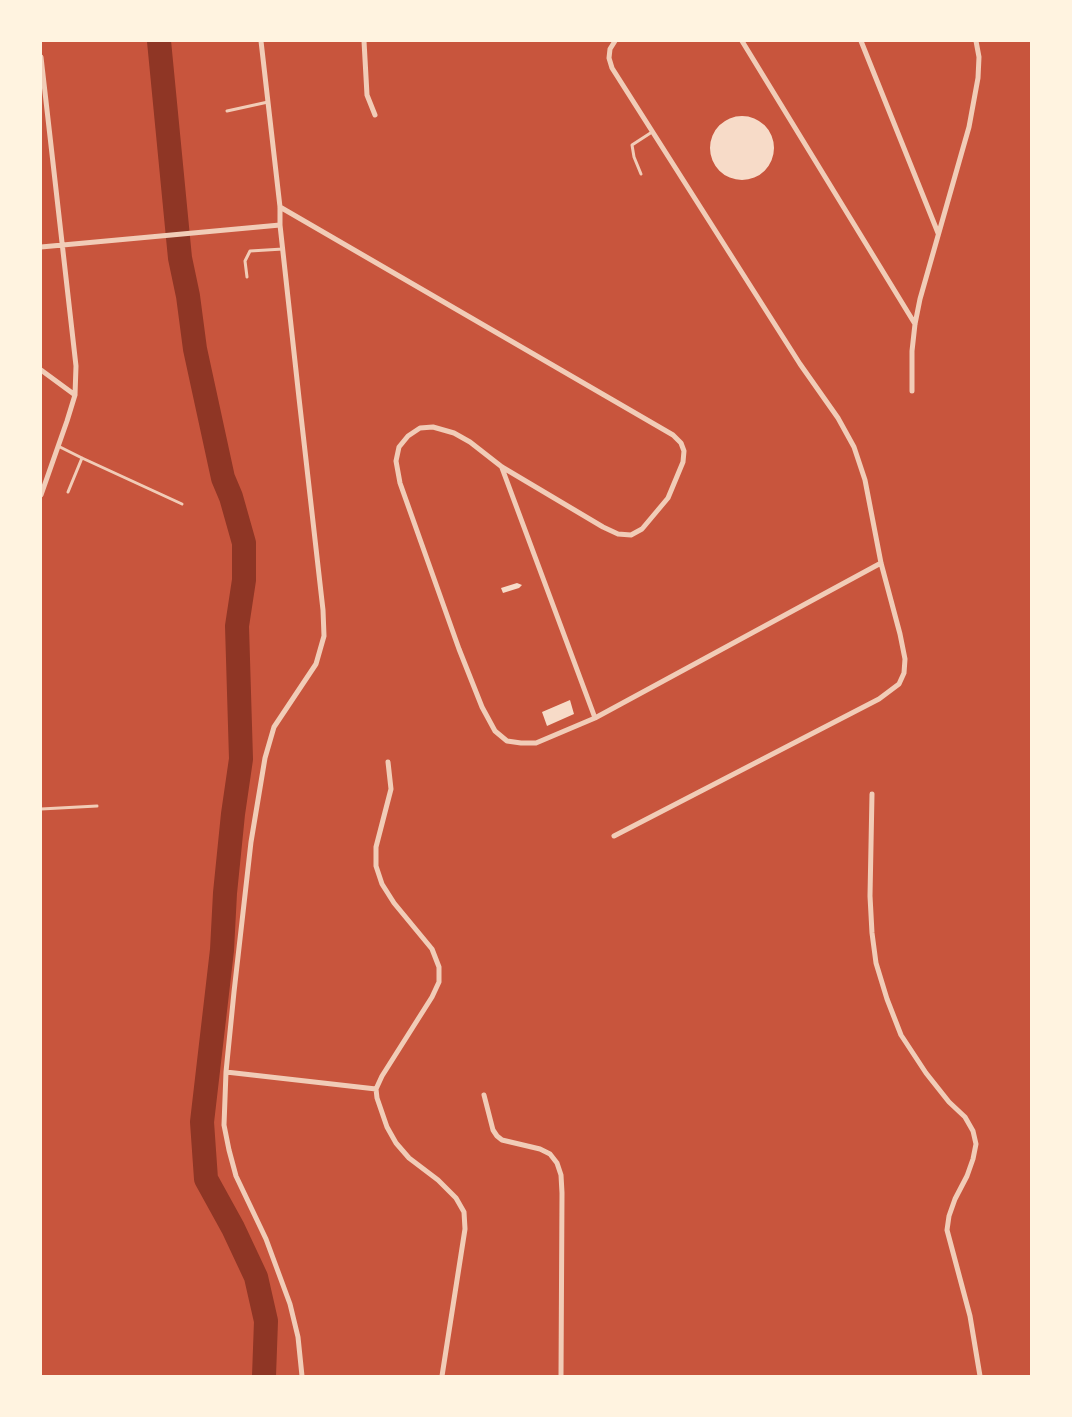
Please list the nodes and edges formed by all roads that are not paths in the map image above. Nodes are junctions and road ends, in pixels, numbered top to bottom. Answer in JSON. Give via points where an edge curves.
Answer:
{"nodes":[{"id":1,"x":261,"y":41,"type":"edge"},
{"id":2,"x":364,"y":41,"type":"edge"},
{"id":3,"x":615,"y":41,"type":"edge"},
{"id":4,"x":742,"y":41,"type":"edge"},
{"id":5,"x":861,"y":41,"type":"edge"},
{"id":6,"x":976,"y":41,"type":"edge"},
{"id":7,"x":41,"y":57,"type":"edge"},
{"id":8,"x":268,"y":102,"type":"junction"},
{"id":9,"x":227,"y":111,"type":"dead end"},
{"id":10,"x":375,"y":115,"type":"dead end"},
{"id":11,"x":652,"y":132,"type":"junction"},
{"id":12,"x":641,"y":174,"type":"dead end"},
{"id":13,"x":280,"y":207,"type":"junction"},
{"id":14,"x":280,"y":225,"type":"junction"},
{"id":15,"x":938,"y":234,"type":"junction"},
{"id":16,"x":62,"y":245,"type":"junction"},
{"id":17,"x":41,"y":247,"type":"edge"},
{"id":18,"x":282,"y":249,"type":"junction"},
{"id":19,"x":247,"y":277,"type":"dead end"},
{"id":20,"x":915,"y":324,"type":"junction"},
{"id":21,"x":41,"y":370,"type":"edge"},
{"id":22,"x":912,"y":391,"type":"dead end"},
{"id":23,"x":75,"y":394,"type":"junction"},
{"id":24,"x":58,"y":446,"type":"junction"},
{"id":25,"x":82,"y":458,"type":"junction"},
{"id":26,"x":502,"y":467,"type":"junction"},
{"id":27,"x":68,"y":492,"type":"dead end"},
{"id":28,"x":41,"y":495,"type":"edge"},
{"id":29,"x":182,"y":504,"type":"dead end"},
{"id":30,"x":881,"y":563,"type":"junction"},
{"id":31,"x":595,"y":718,"type":"junction"},
{"id":32,"x":388,"y":762,"type":"dead end"},
{"id":33,"x":872,"y":794,"type":"dead end"},
{"id":34,"x":97,"y":806,"type":"dead end"},
{"id":35,"x":41,"y":809,"type":"edge"},
{"id":36,"x":614,"y":836,"type":"dead end"},
{"id":37,"x":226,"y":1072,"type":"junction"},
{"id":38,"x":376,"y":1088,"type":"junction"},
{"id":39,"x":484,"y":1095,"type":"dead end"},
{"id":40,"x":302,"y":1376,"type":"edge"},
{"id":41,"x":442,"y":1376,"type":"edge"},
{"id":42,"x":561,"y":1376,"type":"edge"},
{"id":43,"x":980,"y":1376,"type":"edge"}],
"edges":[{"from":1,"to":8,"type":"street"},
{"from":2,"to":10,"type":"street","via":[[368,95]]},
{"from":3,"to":11,"type":"street","via":[[609,58],[612,68]]},
{"from":4,"to":20,"type":"street"},
{"from":5,"to":15,"type":"street"},
{"from":6,"to":15,"type":"street","via":[[978,78],[969,127]]},
{"from":7,"to":16,"type":"street"},
{"from":8,"to":9,"type":"lane"},
{"from":8,"to":13,"type":"street"},
{"from":11,"to":12,"type":"lane","via":[[632,144]]},
{"from":11,"to":30,"type":"street","via":[[854,447],[865,480]]},
{"from":13,"to":14,"type":"street"},
{"from":13,"to":26,"type":"street","via":[[673,434],[684,451],[683,462],[668,498],[642,529],[630,534],[618,534],[603,527]]},
{"from":14,"to":16,"type":"street"},
{"from":14,"to":18,"type":"street"},
{"from":15,"to":20,"type":"street"},
{"from":16,"to":17,"type":"street"},
{"from":16,"to":23,"type":"street","via":[[76,366]]},
{"from":18,"to":19,"type":"lane","via":[[250,251],[245,261]]},
{"from":18,"to":37,"type":"street","via":[[324,636],[316,664],[274,726],[265,758],[251,842]]},
{"from":20,"to":22,"type":"street"},
{"from":21,"to":23,"type":"street"},
{"from":23,"to":24,"type":"street"},
{"from":24,"to":25,"type":"lane"},
{"from":24,"to":28,"type":"street"},
{"from":25,"to":27,"type":"lane"},
{"from":25,"to":29,"type":"lane"},
{"from":26,"to":31,"type":"street"},
{"from":26,"to":31,"type":"street","via":[[470,442],[433,427],[420,428],[408,436],[399,447],[396,461],[400,484],[459,649],[495,731],[507,741],[536,743]]},
{"from":30,"to":31,"type":"street"},
{"from":30,"to":36,"type":"street","via":[[905,659],[899,684],[879,699]]},
{"from":32,"to":38,"type":"street","via":[[391,789],[376,847],[376,866],[394,903],[432,949],[439,967],[439,982]]},
{"from":33,"to":43,"type":"street","via":[[870,896],[876,963],[901,1035],[926,1073],[965,1118],[976,1144],[973,1159],[954,1198],[947,1230],[970,1316]]},
{"from":34,"to":35,"type":"lane"},
{"from":37,"to":38,"type":"street"},
{"from":37,"to":40,"type":"street","via":[[224,1125],[229,1150],[236,1176],[266,1239],[290,1304]]},
{"from":38,"to":41,"type":"street","via":[[387,1127],[396,1143],[456,1198],[464,1212],[465,1229]]},
{"from":39,"to":42,"type":"street","via":[[497,1136],[550,1154],[561,1175]]}]}
